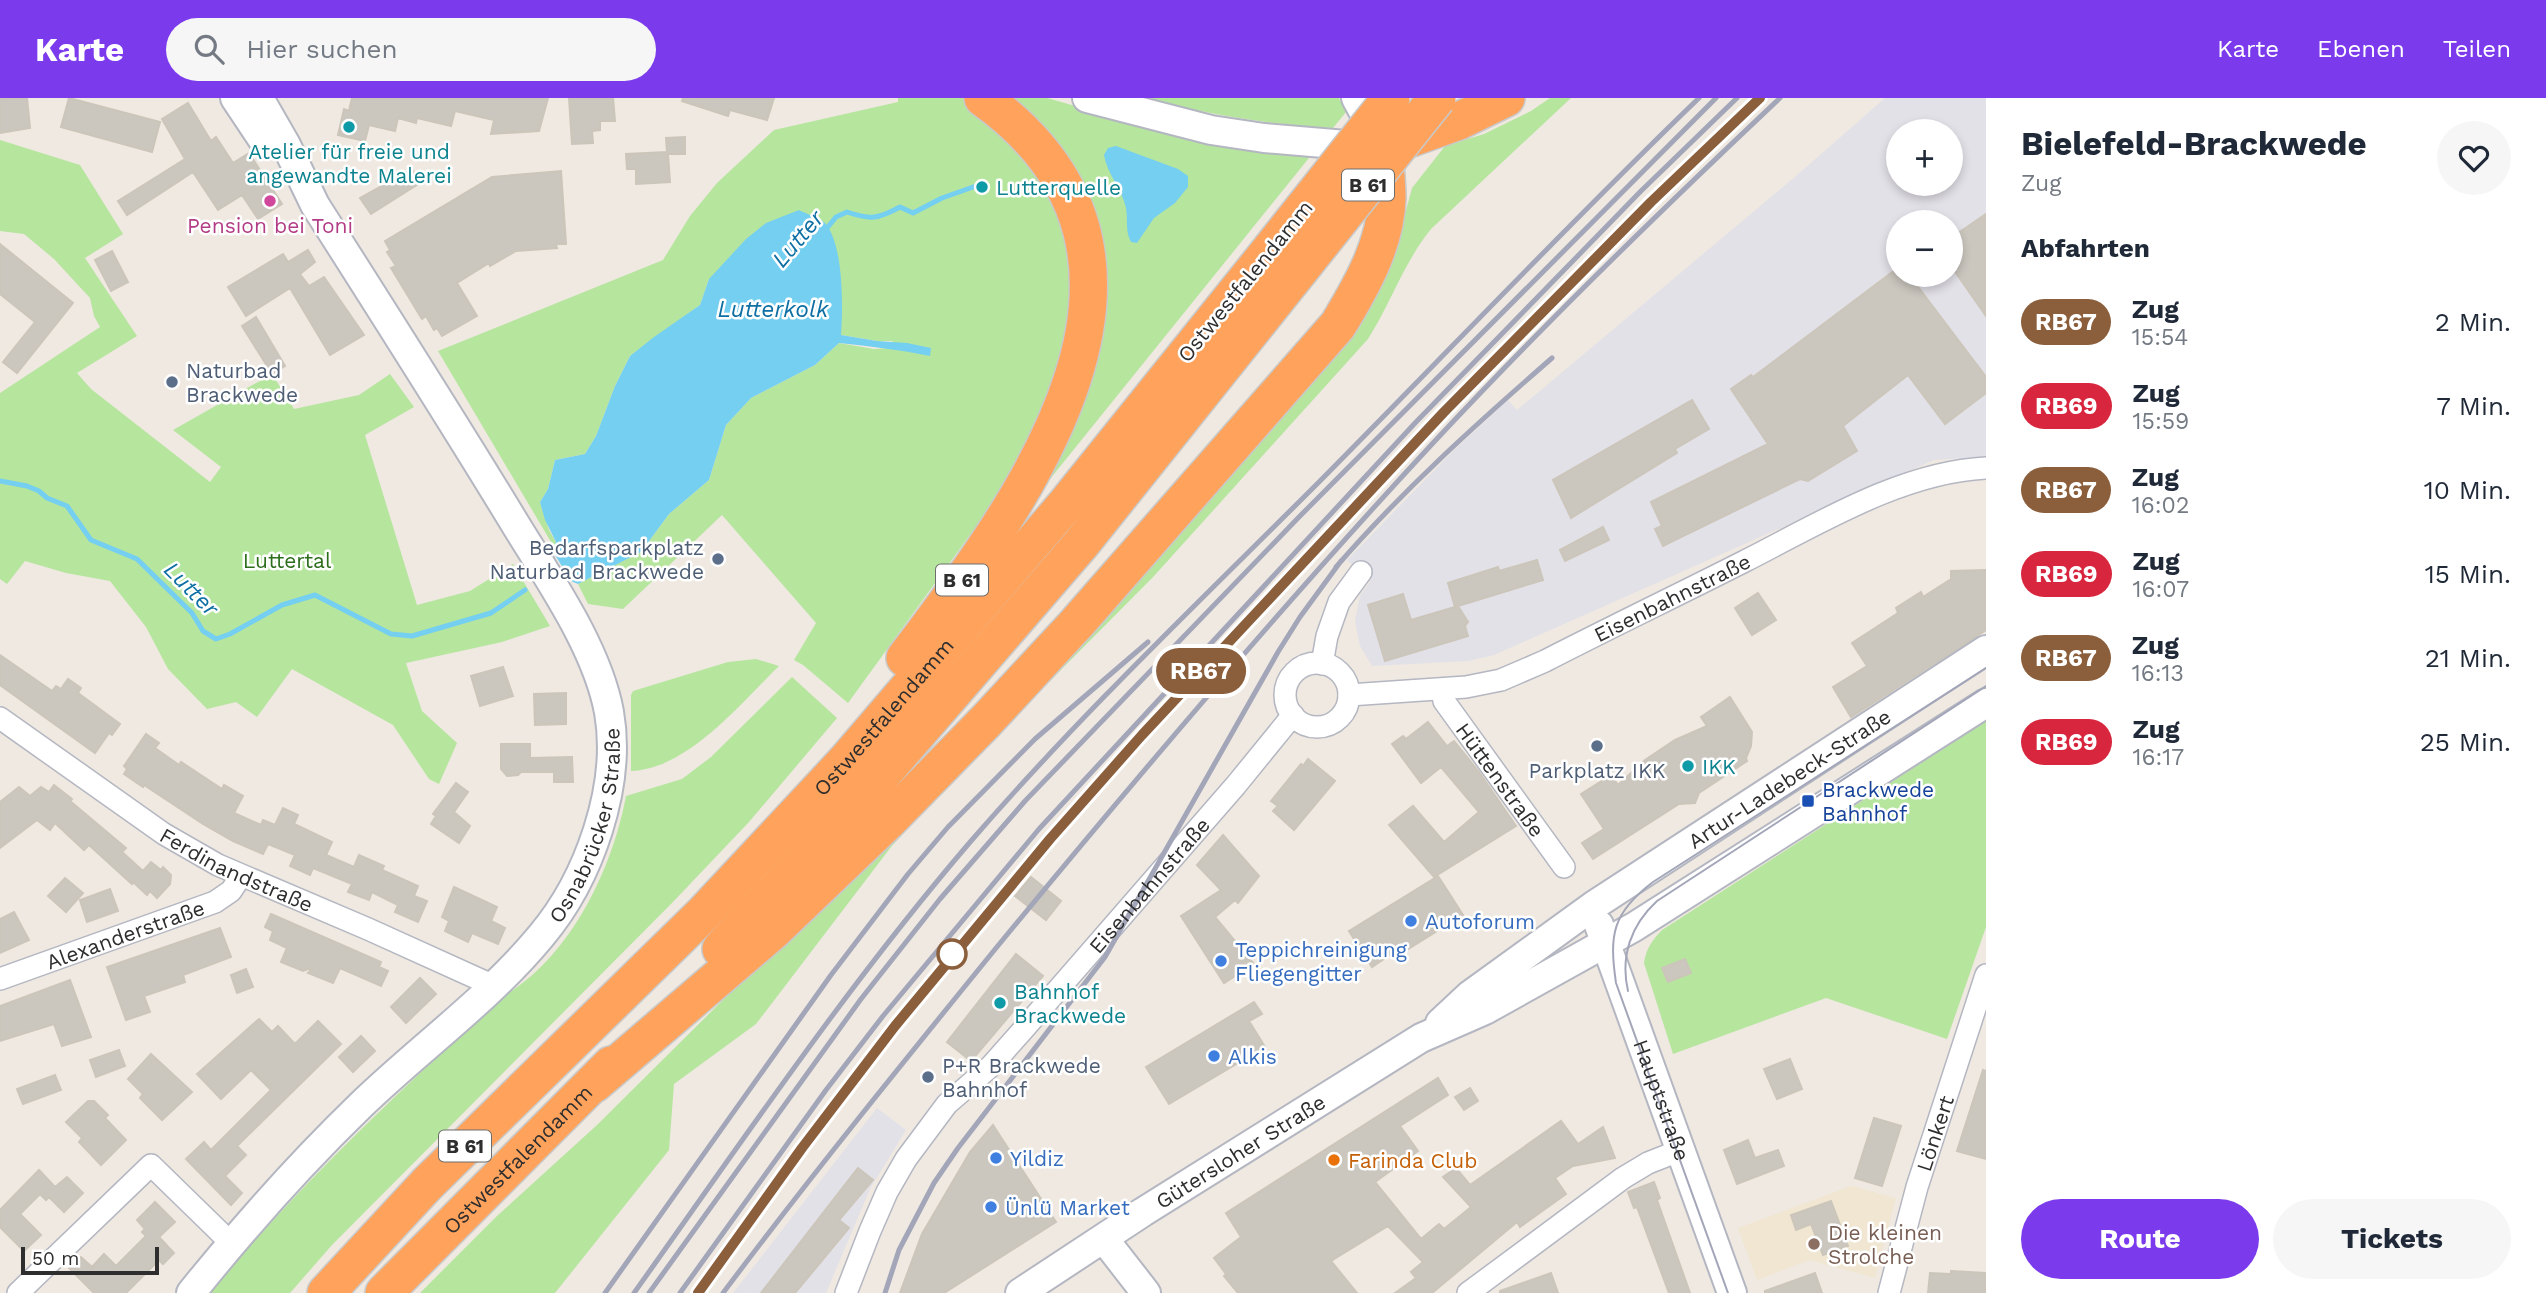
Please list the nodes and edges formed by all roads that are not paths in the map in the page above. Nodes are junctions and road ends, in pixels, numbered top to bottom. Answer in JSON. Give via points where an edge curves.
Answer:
{"nodes":[{"id":1,"x":235,"y":98,"type":"edge"},
{"id":2,"x":259,"y":98,"type":"edge"},
{"id":3,"x":282,"y":98,"type":"edge"},
{"id":4,"x":983,"y":98,"type":"edge"},
{"id":5,"x":1087,"y":98,"type":"edge"},
{"id":6,"x":1356,"y":98,"type":"edge"},
{"id":7,"x":1391,"y":98,"type":"edge"},
{"id":8,"x":1437,"y":98,"type":"edge"},
{"id":9,"x":1506,"y":98,"type":"edge"},
{"id":10,"x":286,"y":145,"type":"junction"},
{"id":11,"x":1383,"y":148,"type":"junction"},
{"id":12,"x":315,"y":205,"type":"junction"},
{"id":13,"x":1986,"y":468,"type":"edge"},
{"id":14,"x":1361,"y":572,"type":"dead end"},
{"id":15,"x":1986,"y":650,"type":"edge"},
{"id":16,"x":1322,"y":664,"type":"junction"},
{"id":17,"x":1442,"y":690,"type":"junction"},
{"id":18,"x":1349,"y":695,"type":"junction"},
{"id":19,"x":1986,"y":703,"type":"edge"},
{"id":20,"x":1293,"y":715,"type":"junction"},
{"id":21,"x":0,"y":718,"type":"edge"},
{"id":22,"x":1564,"y":867,"type":"dead end"},
{"id":23,"x":241,"y":876,"type":"junction"},
{"id":24,"x":1592,"y":906,"type":"junction"},
{"id":25,"x":1606,"y":943,"type":"junction"},
{"id":26,"x":1986,"y":975,"type":"edge"},
{"id":27,"x":0,"y":979,"type":"edge"},
{"id":28,"x":494,"y":986,"type":"junction"},
{"id":29,"x":610,"y":1003,"type":"junction"},
{"id":30,"x":1427,"y":1034,"type":"junction"},
{"id":31,"x":594,"y":1084,"type":"junction"},
{"id":32,"x":1681,"y":1150,"type":"junction"},
{"id":33,"x":1104,"y":1239,"type":"junction"},
{"id":34,"x":231,"y":1243,"type":"junction"},
{"id":35,"x":18,"y":1293,"type":"edge"},
{"id":36,"x":191,"y":1293,"type":"edge"},
{"id":37,"x":326,"y":1293,"type":"edge"},
{"id":38,"x":384,"y":1293,"type":"edge"},
{"id":39,"x":846,"y":1293,"type":"edge"},
{"id":40,"x":1020,"y":1293,"type":"edge"},
{"id":41,"x":1146,"y":1293,"type":"edge"},
{"id":42,"x":1468,"y":1293,"type":"edge"},
{"id":43,"x":1732,"y":1293,"type":"edge"},
{"id":44,"x":1889,"y":1293,"type":"edge"}],
"edges":[{"from":1,"to":12,"type":"street","name":"Osnabrücker Straße","via":[[277,161]]},
{"from":2,"to":10,"type":"street","name":"Osnabrücker Straße"},
{"from":3,"to":10,"type":"street"},
{"from":4,"to":29,"type":"highway","number":"B 61","via":[[1040,150],[1079,222],[1089,289],[1086,333],[1064,405],[1034,470],[930,626],[879,692],[691,902]]},
{"from":5,"to":11,"type":"street","via":[[1211,130]]},
{"from":6,"to":11,"type":"street"},
{"from":7,"to":29,"type":"highway","name":"Ostwestfalendamm","number":"B 61","bridge":true,"via":[[1066,504],[846,761],[705,912]]},
{"from":8,"to":31,"type":"highway","name":"Ostwestfalendamm","number":"B 61","bridge":true,"via":[[1081,544],[866,793]]},
{"from":9,"to":11,"type":"highway","via":[[1459,121]]},
{"from":10,"to":12,"type":"street","name":"Osnabrücker Straße"},
{"from":11,"to":31,"type":"highway","via":[[1387,200],[1379,243],[1363,285],[1338,325],[1077,623],[887,822],[773,931]]},
{"from":12,"to":28,"type":"street","name":"Osnabrücker Straße","via":[[558,595],[597,667],[605,692],[611,746],[608,792],[596,837],[582,874],[563,905],[529,951]]},
{"from":13,"to":17,"type":"street","name":"Eisenbahnstraße","via":[[1927,479],[1862,502],[1545,661],[1500,680]]},
{"from":14,"to":16,"type":"street","via":[[1339,602]]},
{"from":15,"to":24,"type":"street","name":"Artur-Ladebeck-Straße"},
{"from":16,"to":18,"type":"street","via":[[1341,674]]},
{"from":16,"to":20,"type":"street","via":[[1301,667],[1289,681],[1286,698]]},
{"from":17,"to":18,"type":"street","name":"Eisenbahnstraße"},
{"from":17,"to":22,"type":"street","name":"Hüttenstraße","via":[[1444,701]]},
{"from":18,"to":20,"type":"street","via":[[1343,714],[1325,726],[1308,726]]},
{"from":19,"to":25,"type":"street","name":"Artur-Ladebeck-Straße"},
{"from":20,"to":39,"type":"street","name":"Eisenbahnstraße","via":[[1023,1031],[931,1123],[887,1192]]},
{"from":21,"to":23,"type":"street","name":"Ferdinandstraße","via":[[164,834]]},
{"from":23,"to":27,"type":"street","name":"Alexanderstraße","via":[[231,891],[215,902]]},
{"from":23,"to":28,"type":"street","name":"Ferdinandstraße"},
{"from":24,"to":25,"type":"street","name":"Hauptstraße"},
{"from":24,"to":30,"type":"street","name":"Gütersloher Straße","via":[[1470,995]]},
{"from":25,"to":30,"type":"street","name":"Gütersloher Straße","via":[[1486,1010]]},
{"from":25,"to":32,"type":"street","name":"Hauptstraße"},
{"from":26,"to":44,"type":"street","name":"Lönkert","via":[[1921,1175]]},
{"from":28,"to":34,"type":"street","name":"Osnabrücker Straße","via":[[361,1104]]},
{"from":29,"to":37,"type":"highway","name":"Ostwestfalendamm","number":"B 61","via":[[427,1184]]},
{"from":30,"to":33,"type":"street","name":"Gütersloher Straße"},
{"from":31,"to":38,"type":"highway","name":"Ostwestfalendamm","number":"B 61"},
{"from":32,"to":42,"type":"street","via":[[1623,1178]]},
{"from":32,"to":43,"type":"street","name":"Hauptstraße"},
{"from":33,"to":40,"type":"street","name":"Gütersloher Straße"},
{"from":33,"to":41,"type":"street"},
{"from":34,"to":35,"type":"street","via":[[151,1165]]},
{"from":34,"to":36,"type":"street","name":"Osnabrücker Straße"}]}
